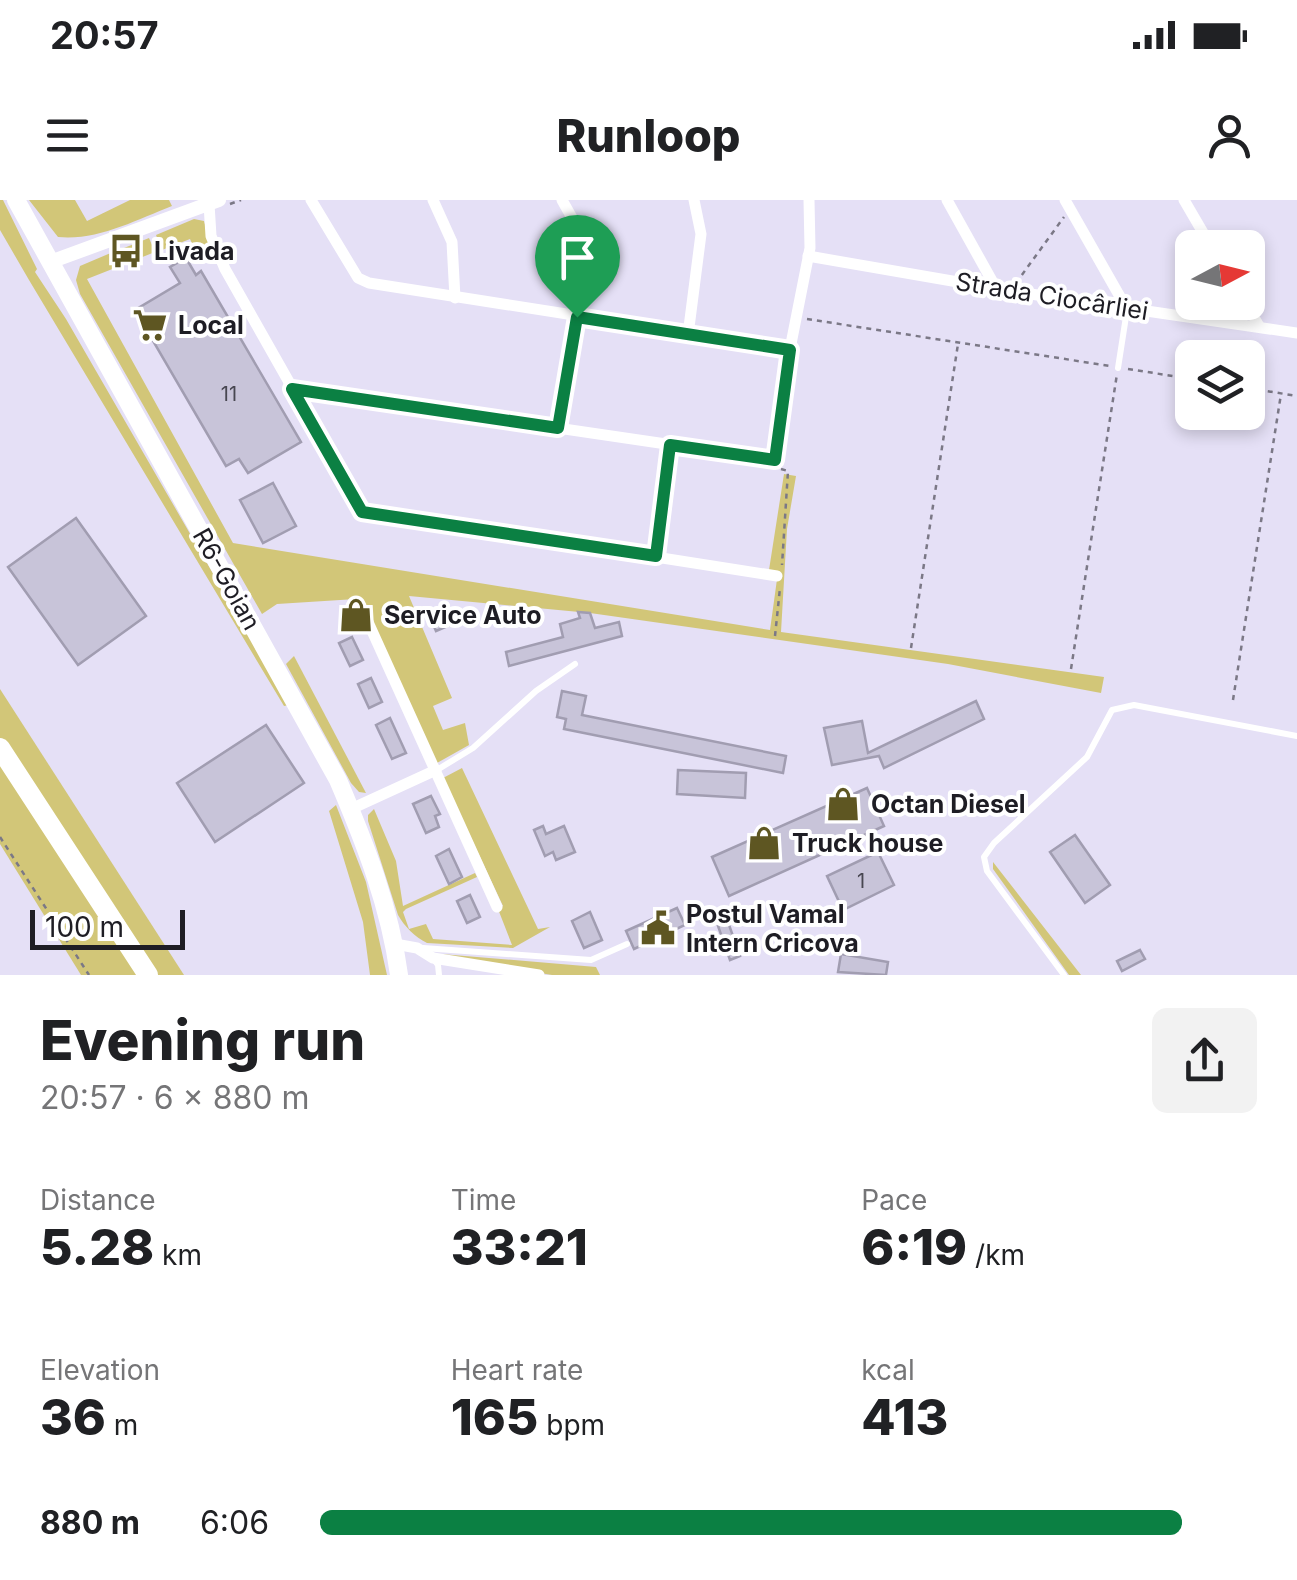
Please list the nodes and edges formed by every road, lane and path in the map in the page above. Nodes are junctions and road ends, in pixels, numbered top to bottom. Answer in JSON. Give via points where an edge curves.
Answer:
{"nodes":[{"id":1,"x":16,"y":200,"type":"edge"},
{"id":2,"x":310,"y":200,"type":"edge"},
{"id":3,"x":433,"y":200,"type":"edge"},
{"id":4,"x":562,"y":200,"type":"edge"},
{"id":5,"x":694,"y":200,"type":"edge"},
{"id":6,"x":808,"y":200,"type":"edge"},
{"id":7,"x":948,"y":200,"type":"edge"},
{"id":8,"x":1184,"y":200,"type":"edge"},
{"id":9,"x":214,"y":202,"type":"edge"},
{"id":10,"x":1067,"y":204,"type":"edge"},
{"id":11,"x":185,"y":206,"type":"edge"},
{"id":12,"x":1202,"y":230,"type":"edge"},
{"id":13,"x":808,"y":256,"type":"junction"},
{"id":14,"x":50,"y":262,"type":"junction"},
{"id":15,"x":996,"y":288,"type":"junction"},
{"id":16,"x":1010,"y":290,"type":"junction"},
{"id":17,"x":455,"y":298,"type":"junction"},
{"id":18,"x":1128,"y":309,"type":"junction"},
{"id":19,"x":577,"y":317,"type":"junction"},
{"id":20,"x":796,"y":318,"type":"junction"},
{"id":21,"x":1256,"y":320,"type":"edge"},
{"id":22,"x":1259,"y":326,"type":"junction"},
{"id":23,"x":1297,"y":333,"type":"edge"},
{"id":24,"x":688,"y":335,"type":"junction"},
{"id":25,"x":958,"y":342,"type":"junction"},
{"id":26,"x":790,"y":350,"type":"junction"},
{"id":27,"x":1118,"y":368,"type":"junction"},
{"id":28,"x":1175,"y":377,"type":"edge"},
{"id":29,"x":292,"y":389,"type":"junction"},
{"id":30,"x":1265,"y":391,"type":"edge"},
{"id":31,"x":1280,"y":394,"type":"junction"},
{"id":32,"x":1297,"y":396,"type":"edge"},
{"id":33,"x":558,"y":428,"type":"junction"},
{"id":34,"x":670,"y":445,"type":"junction"},
{"id":35,"x":775,"y":460,"type":"junction"},
{"id":36,"x":656,"y":556,"type":"junction"},
{"id":37,"x":780,"y":574,"type":"junction"},
{"id":38,"x":368,"y":622,"type":"dead end"},
{"id":39,"x":775,"y":636,"type":"dead end"},
{"id":40,"x":911,"y":648,"type":"dead end"},
{"id":41,"x":576,"y":664,"type":"dead end"},
{"id":42,"x":1072,"y":669,"type":"dead end"},
{"id":43,"x":1234,"y":700,"type":"dead end"},
{"id":44,"x":1297,"y":736,"type":"edge"},
{"id":45,"x":0,"y":748,"type":"edge"},
{"id":46,"x":436,"y":770,"type":"junction"},
{"id":47,"x":350,"y":809,"type":"junction"},
{"id":48,"x":0,"y":837,"type":"edge"},
{"id":49,"x":496,"y":907,"type":"dead end"},
{"id":50,"x":395,"y":944,"type":"junction"},
{"id":51,"x":627,"y":944,"type":"dead end"},
{"id":52,"x":417,"y":948,"type":"junction"},
{"id":53,"x":433,"y":958,"type":"junction"},
{"id":54,"x":89,"y":975,"type":"edge"},
{"id":55,"x":148,"y":975,"type":"edge"},
{"id":56,"x":399,"y":975,"type":"edge"},
{"id":57,"x":439,"y":975,"type":"edge"},
{"id":58,"x":538,"y":975,"type":"edge"},
{"id":59,"x":1064,"y":975,"type":"edge"}],
"edges":[{"from":1,"to":14,"type":"main road","name":"R6-Goian"},
{"from":2,"to":17,"type":"street","via":[[358,278]]},
{"from":3,"to":17,"type":"street","via":[[452,242]]},
{"from":4,"to":19,"type":"street","via":[[583,248]]},
{"from":5,"to":24,"type":"street","via":[[701,234]]},
{"from":6,"to":13,"type":"street"},
{"from":7,"to":15,"type":"street"},
{"from":8,"to":12,"type":"street"},
{"from":9,"to":11,"type":"street"},
{"from":9,"to":29,"type":"street","via":[[215,248]]},
{"from":10,"to":16,"type":"path"},
{"from":10,"to":18,"type":"street"},
{"from":11,"to":14,"type":"street"},
{"from":13,"to":15,"type":"street","name":"Strada Ciocârliei"},
{"from":13,"to":20,"type":"street"},
{"from":14,"to":47,"type":"main road","name":"R6-Goian"},
{"from":15,"to":16,"type":"street","name":"Strada Ciocârliei"},
{"from":16,"to":18,"type":"street","name":"Strada Ciocârliei"},
{"from":17,"to":19,"type":"street"},
{"from":18,"to":22,"type":"street","name":"Strada Ciocârliei"},
{"from":18,"to":27,"type":"lane"},
{"from":19,"to":24,"type":"street"},
{"from":19,"to":33,"type":"street"},
{"from":20,"to":25,"type":"path"},
{"from":20,"to":26,"type":"street"},
{"from":21,"to":22,"type":"street"},
{"from":22,"to":23,"type":"street","name":"Strada Ciocârliei"},
{"from":24,"to":26,"type":"street"},
{"from":25,"to":27,"type":"path"},
{"from":25,"to":40,"type":"path"},
{"from":26,"to":35,"type":"street"},
{"from":27,"to":28,"type":"path"},
{"from":27,"to":42,"type":"path"},
{"from":29,"to":33,"type":"street"},
{"from":29,"to":36,"type":"street","via":[[362,512]]},
{"from":30,"to":31,"type":"path"},
{"from":31,"to":32,"type":"path"},
{"from":31,"to":43,"type":"path"},
{"from":33,"to":34,"type":"street"},
{"from":34,"to":35,"type":"street"},
{"from":34,"to":36,"type":"street"},
{"from":35,"to":37,"type":"path","via":[[788,472]]},
{"from":36,"to":37,"type":"street"},
{"from":37,"to":39,"type":"path"},
{"from":38,"to":46,"type":"street"},
{"from":41,"to":46,"type":"lane"},
{"from":44,"to":59,"type":"lane","via":[[1134,705],[1112,710],[1087,758],[984,857]]},
{"from":45,"to":55,"type":"highway"},
{"from":46,"to":47,"type":"street"},
{"from":46,"to":49,"type":"street"},
{"from":47,"to":50,"type":"main road","name":"R6-Goian"},
{"from":48,"to":54,"type":"path"},
{"from":50,"to":52,"type":"street"},
{"from":50,"to":56,"type":"main road","name":"R6-Goian"},
{"from":51,"to":52,"type":"lane","via":[[591,960]]},
{"from":52,"to":53,"type":"street"},
{"from":53,"to":57,"type":"lane"},
{"from":53,"to":58,"type":"street"}]}
